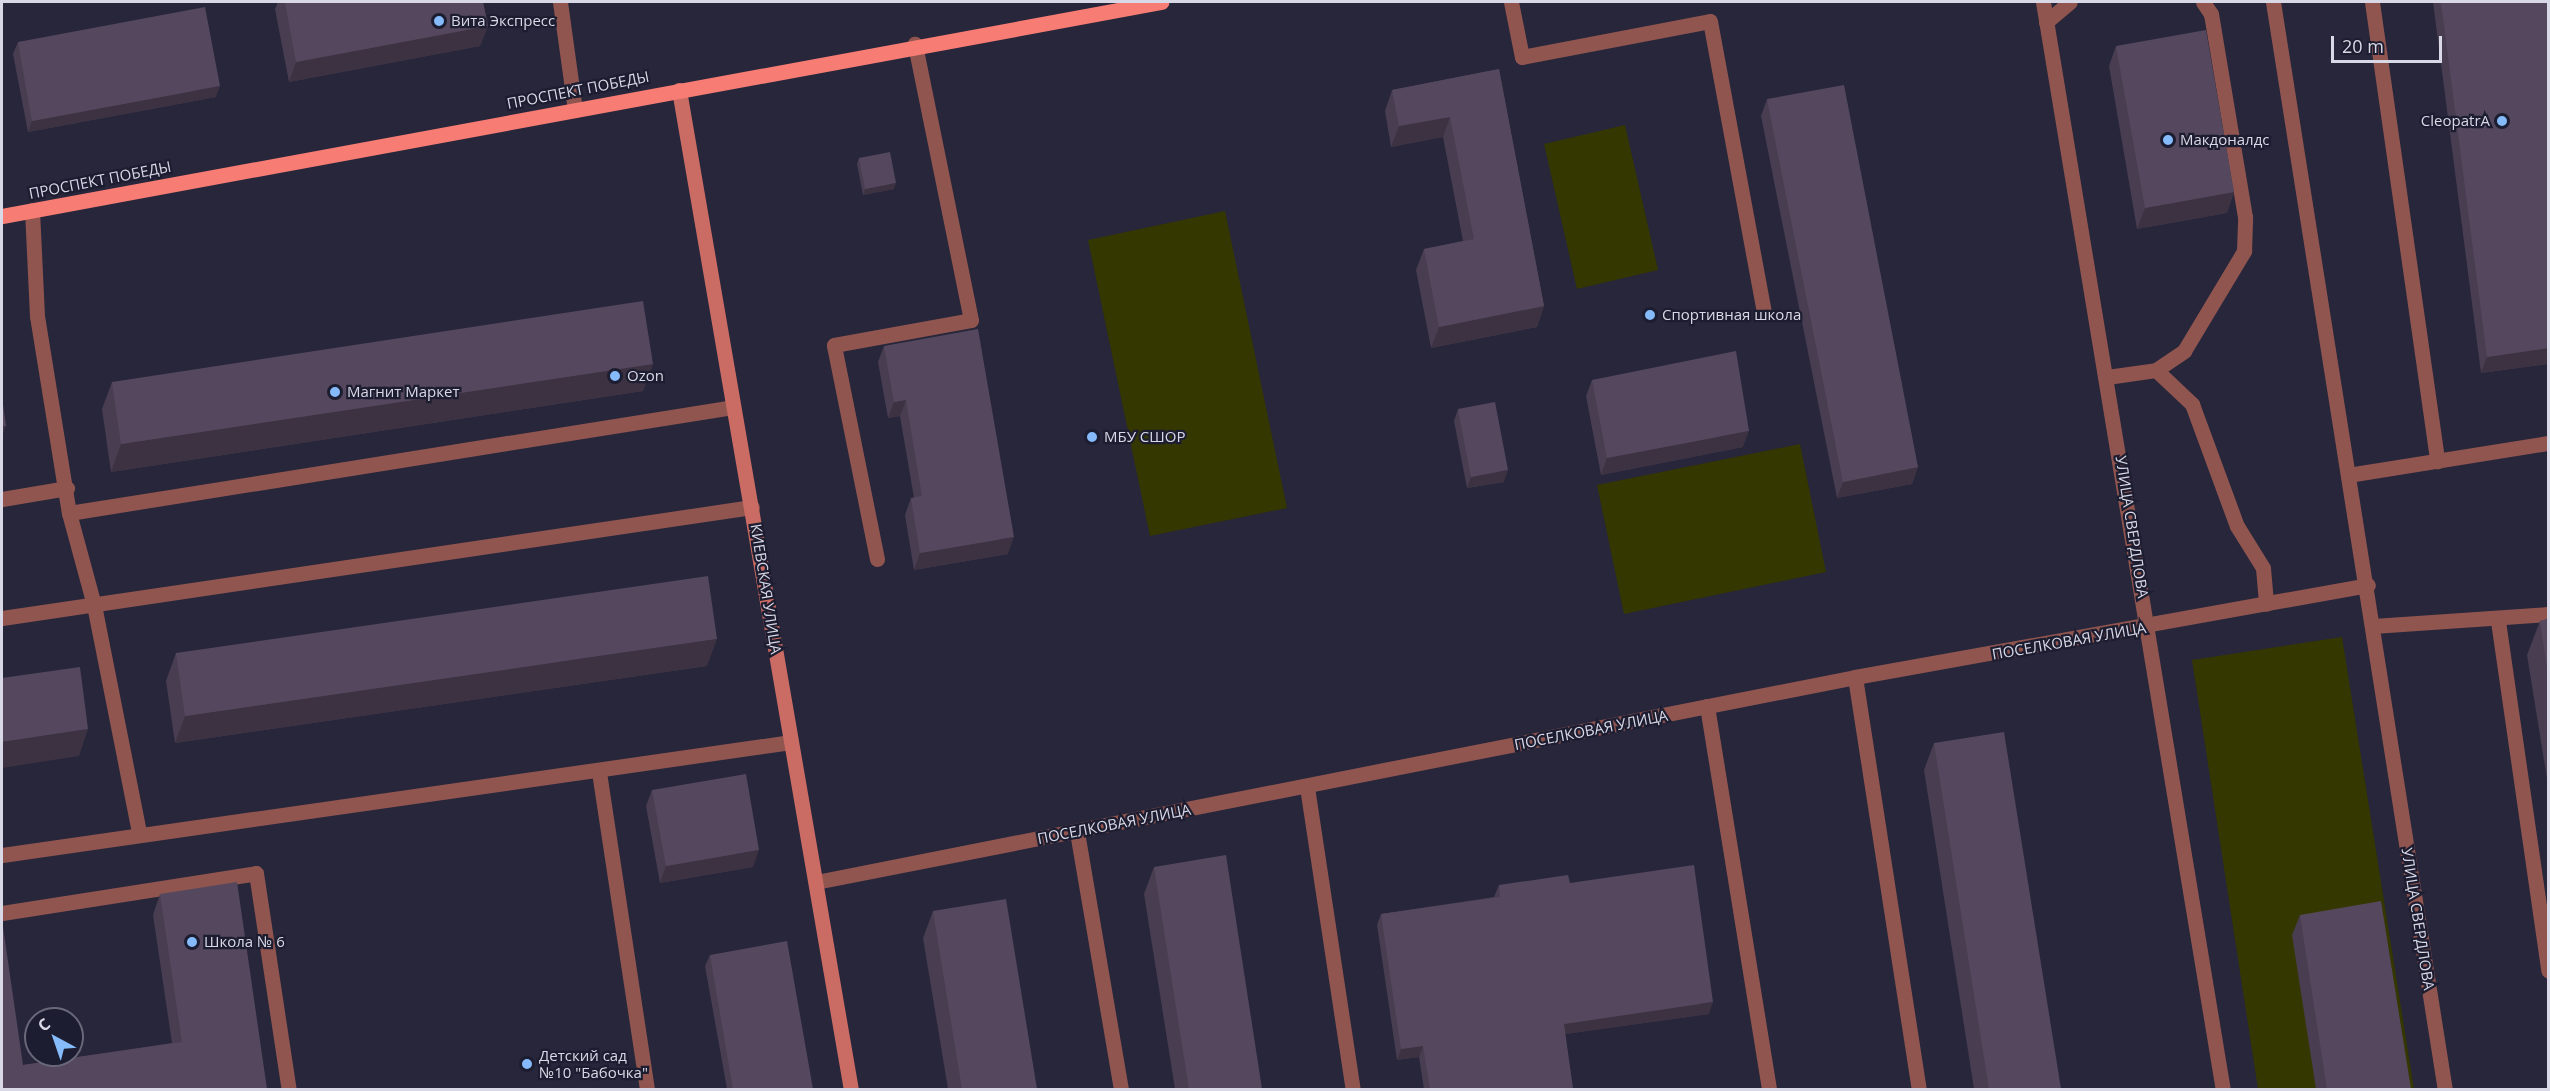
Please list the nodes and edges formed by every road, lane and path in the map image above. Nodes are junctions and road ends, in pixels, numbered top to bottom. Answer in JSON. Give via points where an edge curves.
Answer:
{"nodes":[{"id":1,"x":560,"y":2,"type":"edge"},
{"id":2,"x":1161,"y":2,"type":"edge"},
{"id":3,"x":1511,"y":2,"type":"edge"},
{"id":4,"x":2043,"y":2,"type":"edge"},
{"id":5,"x":2070,"y":2,"type":"edge"},
{"id":6,"x":2203,"y":2,"type":"edge"},
{"id":7,"x":2273,"y":2,"type":"edge"},
{"id":8,"x":2372,"y":2,"type":"edge"},
{"id":9,"x":2046,"y":22,"type":"junction"},
{"id":10,"x":915,"y":44,"type":"junction"},
{"id":11,"x":679,"y":90,"type":"junction"},
{"id":12,"x":575,"y":110,"type":"junction"},
{"id":13,"x":32,"y":210,"type":"junction"},
{"id":14,"x":2,"y":216,"type":"edge"},
{"id":15,"x":1764,"y":312,"type":"dead end"},
{"id":16,"x":2156,"y":370,"type":"junction"},
{"id":17,"x":2107,"y":377,"type":"junction"},
{"id":18,"x":733,"y":407,"type":"junction"},
{"id":19,"x":2548,"y":443,"type":"edge"},
{"id":20,"x":2437,"y":461,"type":"junction"},
{"id":21,"x":2348,"y":475,"type":"junction"},
{"id":22,"x":66,"y":488,"type":"junction"},
{"id":23,"x":2,"y":499,"type":"edge"},
{"id":24,"x":752,"y":507,"type":"junction"},
{"id":25,"x":69,"y":513,"type":"junction"},
{"id":26,"x":877,"y":559,"type":"dead end"},
{"id":27,"x":2368,"y":585,"type":"junction"},
{"id":28,"x":94,"y":604,"type":"junction"},
{"id":29,"x":2266,"y":604,"type":"junction"},
{"id":30,"x":2548,"y":614,"type":"edge"},
{"id":31,"x":2,"y":618,"type":"edge"},
{"id":32,"x":2498,"y":621,"type":"junction"},
{"id":33,"x":2373,"y":626,"type":"junction"},
{"id":34,"x":2148,"y":627,"type":"junction"},
{"id":35,"x":1855,"y":677,"type":"junction"},
{"id":36,"x":1707,"y":706,"type":"junction"},
{"id":37,"x":791,"y":742,"type":"junction"},
{"id":38,"x":599,"y":772,"type":"junction"},
{"id":39,"x":1307,"y":787,"type":"junction"},
{"id":40,"x":1077,"y":832,"type":"junction"},
{"id":41,"x":138,"y":833,"type":"junction"},
{"id":42,"x":2,"y":855,"type":"edge"},
{"id":43,"x":816,"y":882,"type":"junction"},
{"id":44,"x":2,"y":913,"type":"edge"},
{"id":45,"x":2548,"y":970,"type":"edge"},
{"id":46,"x":289,"y":1089,"type":"edge"},
{"id":47,"x":646,"y":1089,"type":"edge"},
{"id":48,"x":851,"y":1089,"type":"edge"},
{"id":49,"x":1121,"y":1089,"type":"edge"},
{"id":50,"x":1353,"y":1089,"type":"edge"},
{"id":51,"x":1769,"y":1089,"type":"edge"},
{"id":52,"x":1919,"y":1089,"type":"edge"},
{"id":53,"x":2223,"y":1089,"type":"edge"},
{"id":54,"x":2445,"y":1089,"type":"edge"}],
"edges":[{"from":1,"to":12,"type":"street"},
{"from":2,"to":10,"type":"main road","name":"ПРОСПЕКТ ПОБЕДЫ"},
{"from":3,"to":15,"type":"street","via":[[1522,57],[1710,21]]},
{"from":4,"to":9,"type":"street","name":"УЛИЦА СВЕРДЛОВА"},
{"from":5,"to":9,"type":"street"},
{"from":6,"to":16,"type":"street","via":[[2211,14],[2245,217],[2244,251],[2184,351]]},
{"from":7,"to":21,"type":"street","name":"УЛИЦА СВЕРДЛОВА"},
{"from":8,"to":20,"type":"street"},
{"from":9,"to":17,"type":"street","name":"УЛИЦА СВЕРДЛОВА"},
{"from":10,"to":11,"type":"main road","name":"ПРОСПЕКТ ПОБЕДЫ"},
{"from":10,"to":26,"type":"street","via":[[971,320],[834,345]]},
{"from":11,"to":12,"type":"main road","name":"ПРОСПЕКТ ПОБЕДЫ"},
{"from":11,"to":18,"type":"main road","name":"КИЕВСКАЯ УЛИЦА"},
{"from":12,"to":13,"type":"main road","name":"ПРОСПЕКТ ПОБЕДЫ"},
{"from":13,"to":14,"type":"main road","name":"ПРОСПЕКТ ПОБЕДЫ"},
{"from":13,"to":22,"type":"street","via":[[37,316]]},
{"from":16,"to":17,"type":"street"},
{"from":16,"to":29,"type":"street","via":[[2192,404],[2236,526],[2263,568]]},
{"from":17,"to":34,"type":"street","name":"УЛИЦА СВЕРДЛОВА"},
{"from":18,"to":24,"type":"main road","name":"КИЕВСКАЯ УЛИЦА"},
{"from":18,"to":25,"type":"street"},
{"from":19,"to":20,"type":"street"},
{"from":20,"to":21,"type":"street"},
{"from":21,"to":27,"type":"street","name":"УЛИЦА СВЕРДЛОВА"},
{"from":22,"to":23,"type":"street"},
{"from":22,"to":25,"type":"street"},
{"from":24,"to":28,"type":"street"},
{"from":24,"to":37,"type":"main road","name":"КИЕВСКАЯ УЛИЦА"},
{"from":25,"to":28,"type":"street"},
{"from":27,"to":29,"type":"street","name":"ПОСЕЛКОВАЯ УЛИЦА"},
{"from":27,"to":33,"type":"street","name":"УЛИЦА СВЕРДЛОВА"},
{"from":28,"to":31,"type":"street"},
{"from":28,"to":41,"type":"street"},
{"from":29,"to":34,"type":"street","name":"ПОСЕЛКОВАЯ УЛИЦА"},
{"from":30,"to":32,"type":"street"},
{"from":32,"to":33,"type":"street"},
{"from":32,"to":45,"type":"street"},
{"from":33,"to":54,"type":"street","name":"УЛИЦА СВЕРДЛОВА"},
{"from":34,"to":35,"type":"street","name":"ПОСЕЛКОВАЯ УЛИЦА"},
{"from":34,"to":53,"type":"street","name":"УЛИЦА СВЕРДЛОВА"},
{"from":35,"to":36,"type":"street","name":"ПОСЕЛКОВАЯ УЛИЦА"},
{"from":35,"to":52,"type":"street"},
{"from":36,"to":39,"type":"street","name":"ПОСЕЛКОВАЯ УЛИЦА"},
{"from":36,"to":51,"type":"street"},
{"from":37,"to":38,"type":"street"},
{"from":37,"to":43,"type":"main road","name":"КИЕВСКАЯ УЛИЦА"},
{"from":38,"to":41,"type":"street"},
{"from":38,"to":47,"type":"street"},
{"from":39,"to":40,"type":"street","name":"ПОСЕЛКОВАЯ УЛИЦА"},
{"from":39,"to":50,"type":"street"},
{"from":40,"to":43,"type":"street","name":"ПОСЕЛКОВАЯ УЛИЦА"},
{"from":40,"to":49,"type":"street"},
{"from":41,"to":42,"type":"street"},
{"from":43,"to":48,"type":"main road","name":"КИЕВСКАЯ УЛИЦА"},
{"from":44,"to":46,"type":"street","via":[[256,873]]}]}
